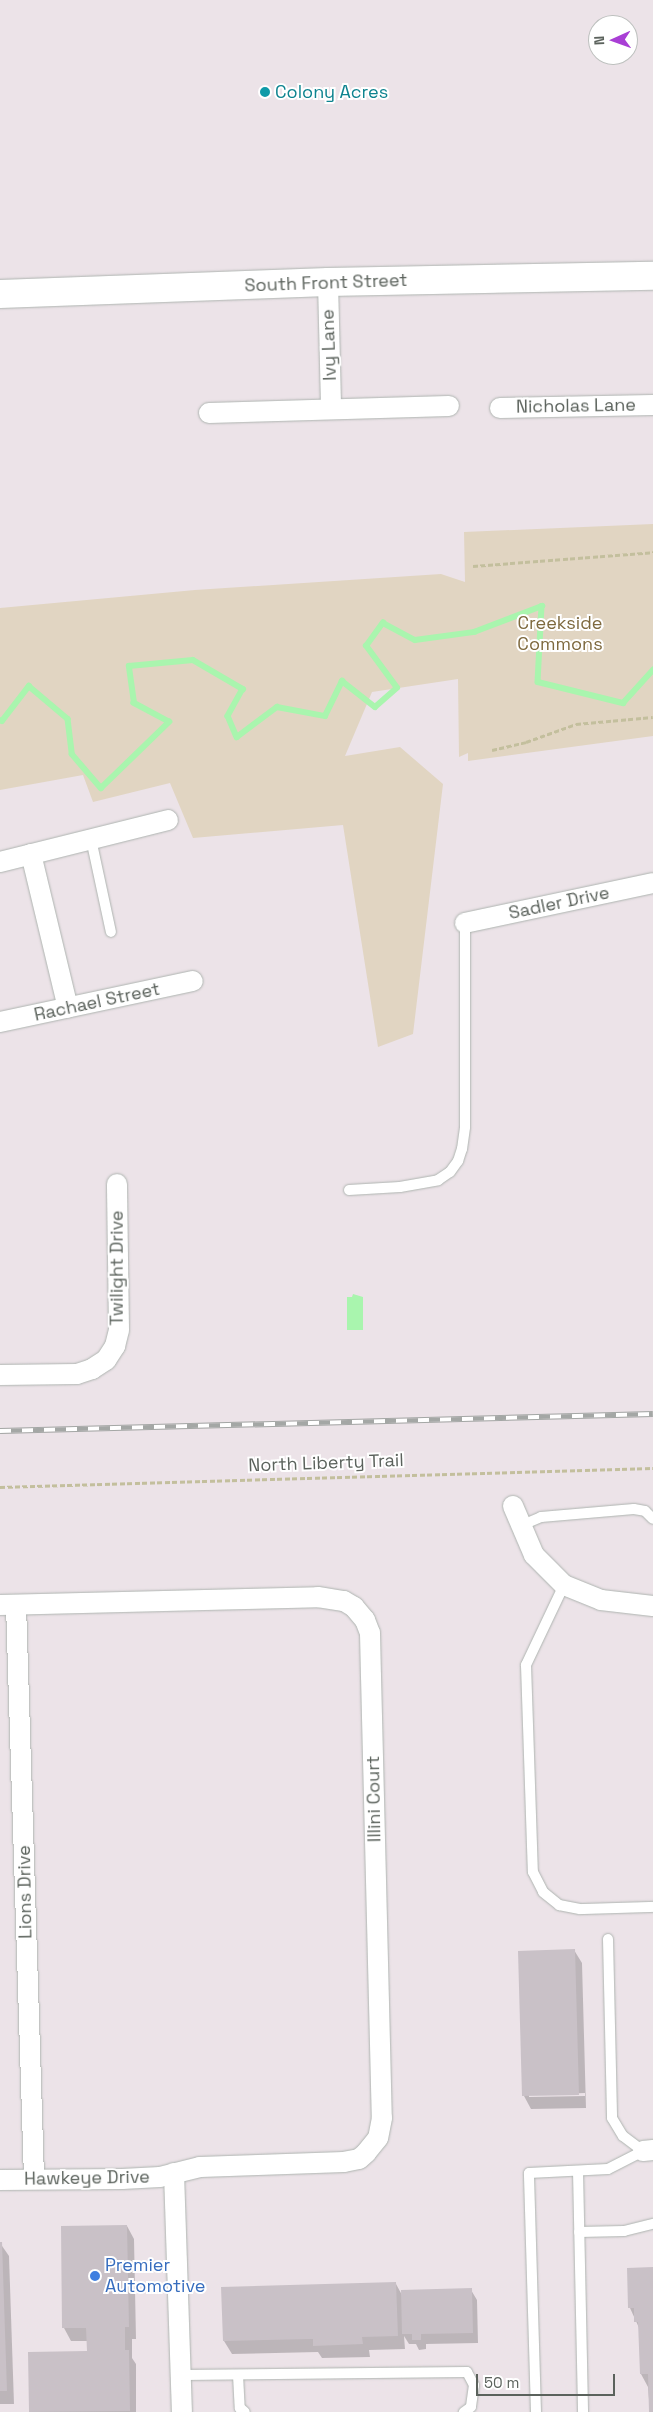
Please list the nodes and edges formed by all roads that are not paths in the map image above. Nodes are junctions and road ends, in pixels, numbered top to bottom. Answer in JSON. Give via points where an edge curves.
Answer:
{"nodes":[{"id":1,"x":653,"y":276,"type":"edge"},
{"id":2,"x":328,"y":282,"type":"junction"},
{"id":3,"x":0,"y":294,"type":"edge"},
{"id":4,"x":653,"y":405,"type":"edge"},
{"id":5,"x":448,"y":406,"type":"dead end"},
{"id":6,"x":332,"y":408,"type":"junction"},
{"id":7,"x":500,"y":408,"type":"dead end"},
{"id":8,"x":209,"y":413,"type":"dead end"},
{"id":9,"x":168,"y":820,"type":"dead end"},
{"id":10,"x":91,"y":839,"type":"junction"},
{"id":11,"x":31,"y":854,"type":"junction"},
{"id":12,"x":0,"y":862,"type":"edge"},
{"id":13,"x":653,"y":883,"type":"edge"},
{"id":14,"x":465,"y":923,"type":"joint"},
{"id":15,"x":111,"y":932,"type":"dead end"},
{"id":16,"x":193,"y":981,"type":"dead end"},
{"id":17,"x":68,"y":1008,"type":"junction"},
{"id":18,"x":0,"y":1022,"type":"edge"},
{"id":19,"x":117,"y":1184,"type":"dead end"},
{"id":20,"x":349,"y":1190,"type":"dead end"},
{"id":21,"x":0,"y":1375,"type":"edge"},
{"id":22,"x":513,"y":1506,"type":"dead end"},
{"id":23,"x":653,"y":1519,"type":"edge"},
{"id":24,"x":520,"y":1526,"type":"junction"},
{"id":25,"x":564,"y":1585,"type":"junction"},
{"id":26,"x":8,"y":1605,"type":"edge"},
{"id":27,"x":653,"y":1606,"type":"edge"},
{"id":28,"x":653,"y":1907,"type":"edge"},
{"id":29,"x":608,"y":1939,"type":"dead end"},
{"id":30,"x":648,"y":2150,"type":"edge"},
{"id":31,"x":578,"y":2171,"type":"junction"},
{"id":32,"x":174,"y":2173,"type":"junction"},
{"id":33,"x":34,"y":2179,"type":"junction"},
{"id":34,"x":0,"y":2180,"type":"edge"},
{"id":35,"x":653,"y":2224,"type":"edge"},
{"id":36,"x":579,"y":2232,"type":"junction"},
{"id":37,"x":182,"y":2375,"type":"junction"},
{"id":38,"x":238,"y":2375,"type":"junction"},
{"id":39,"x":182,"y":2412,"type":"edge"},
{"id":40,"x":245,"y":2412,"type":"edge"},
{"id":41,"x":464,"y":2412,"type":"edge"},
{"id":42,"x":536,"y":2412,"type":"edge"},
{"id":43,"x":583,"y":2412,"type":"edge"}],
"edges":[{"from":1,"to":2,"type":"street","name":"South Front Street"},
{"from":2,"to":3,"type":"street","name":"South Front Street"},
{"from":2,"to":6,"type":"street","name":"Ivy Lane"},
{"from":4,"to":7,"type":"street","name":"Nicholas Lane"},
{"from":5,"to":6,"type":"street"},
{"from":6,"to":8,"type":"street"},
{"from":9,"to":10,"type":"street"},
{"from":10,"to":11,"type":"street"},
{"from":10,"to":15,"type":"lane"},
{"from":11,"to":12,"type":"street"},
{"from":11,"to":17,"type":"street"},
{"from":13,"to":14,"type":"street","name":"Sadler Drive"},
{"from":14,"to":20,"type":"lane","via":[[465,1127],[458,1161],[438,1180],[400,1187]]},
{"from":16,"to":17,"type":"street","name":"Rachael Street"},
{"from":17,"to":18,"type":"street","name":"Rachael Street"},
{"from":19,"to":21,"type":"street","name":"Twilight Drive","via":[[118,1330],[115,1346],[106,1360],[77,1374]]},
{"from":22,"to":24,"type":"street"},
{"from":23,"to":24,"type":"lane","via":[[645,1511],[634,1509],[540,1517]]},
{"from":24,"to":25,"type":"street","via":[[534,1555]]},
{"from":25,"to":27,"type":"street","via":[[601,1600]]},
{"from":25,"to":28,"type":"lane","via":[[526,1665],[533,1872],[544,1892],[559,1905],[580,1909]]},
{"from":26,"to":32,"type":"street","name":"Illini Court","via":[[336,1599],[354,1606],[370,1632],[380,2133],[366,2154],[344,2162],[200,2167]]},
{"from":26,"to":33,"type":"street","name":"Lions Drive"},
{"from":29,"to":30,"type":"lane","via":[[612,2118],[623,2136]]},
{"from":30,"to":31,"type":"lane","via":[[608,2169]]},
{"from":31,"to":36,"type":"lane"},
{"from":31,"to":42,"type":"lane","via":[[529,2173]]},
{"from":32,"to":33,"type":"street","name":"Hawkeye Drive","via":[[122,2179]]},
{"from":32,"to":37,"type":"street"},
{"from":33,"to":34,"type":"street","name":"Hawkeye Drive"},
{"from":35,"to":36,"type":"lane","via":[[624,2231]]},
{"from":36,"to":43,"type":"lane"},
{"from":37,"to":38,"type":"lane"},
{"from":37,"to":39,"type":"street"},
{"from":38,"to":40,"type":"lane","via":[[240,2408]]},
{"from":38,"to":41,"type":"lane","via":[[467,2372],[474,2385],[471,2407]]}]}
